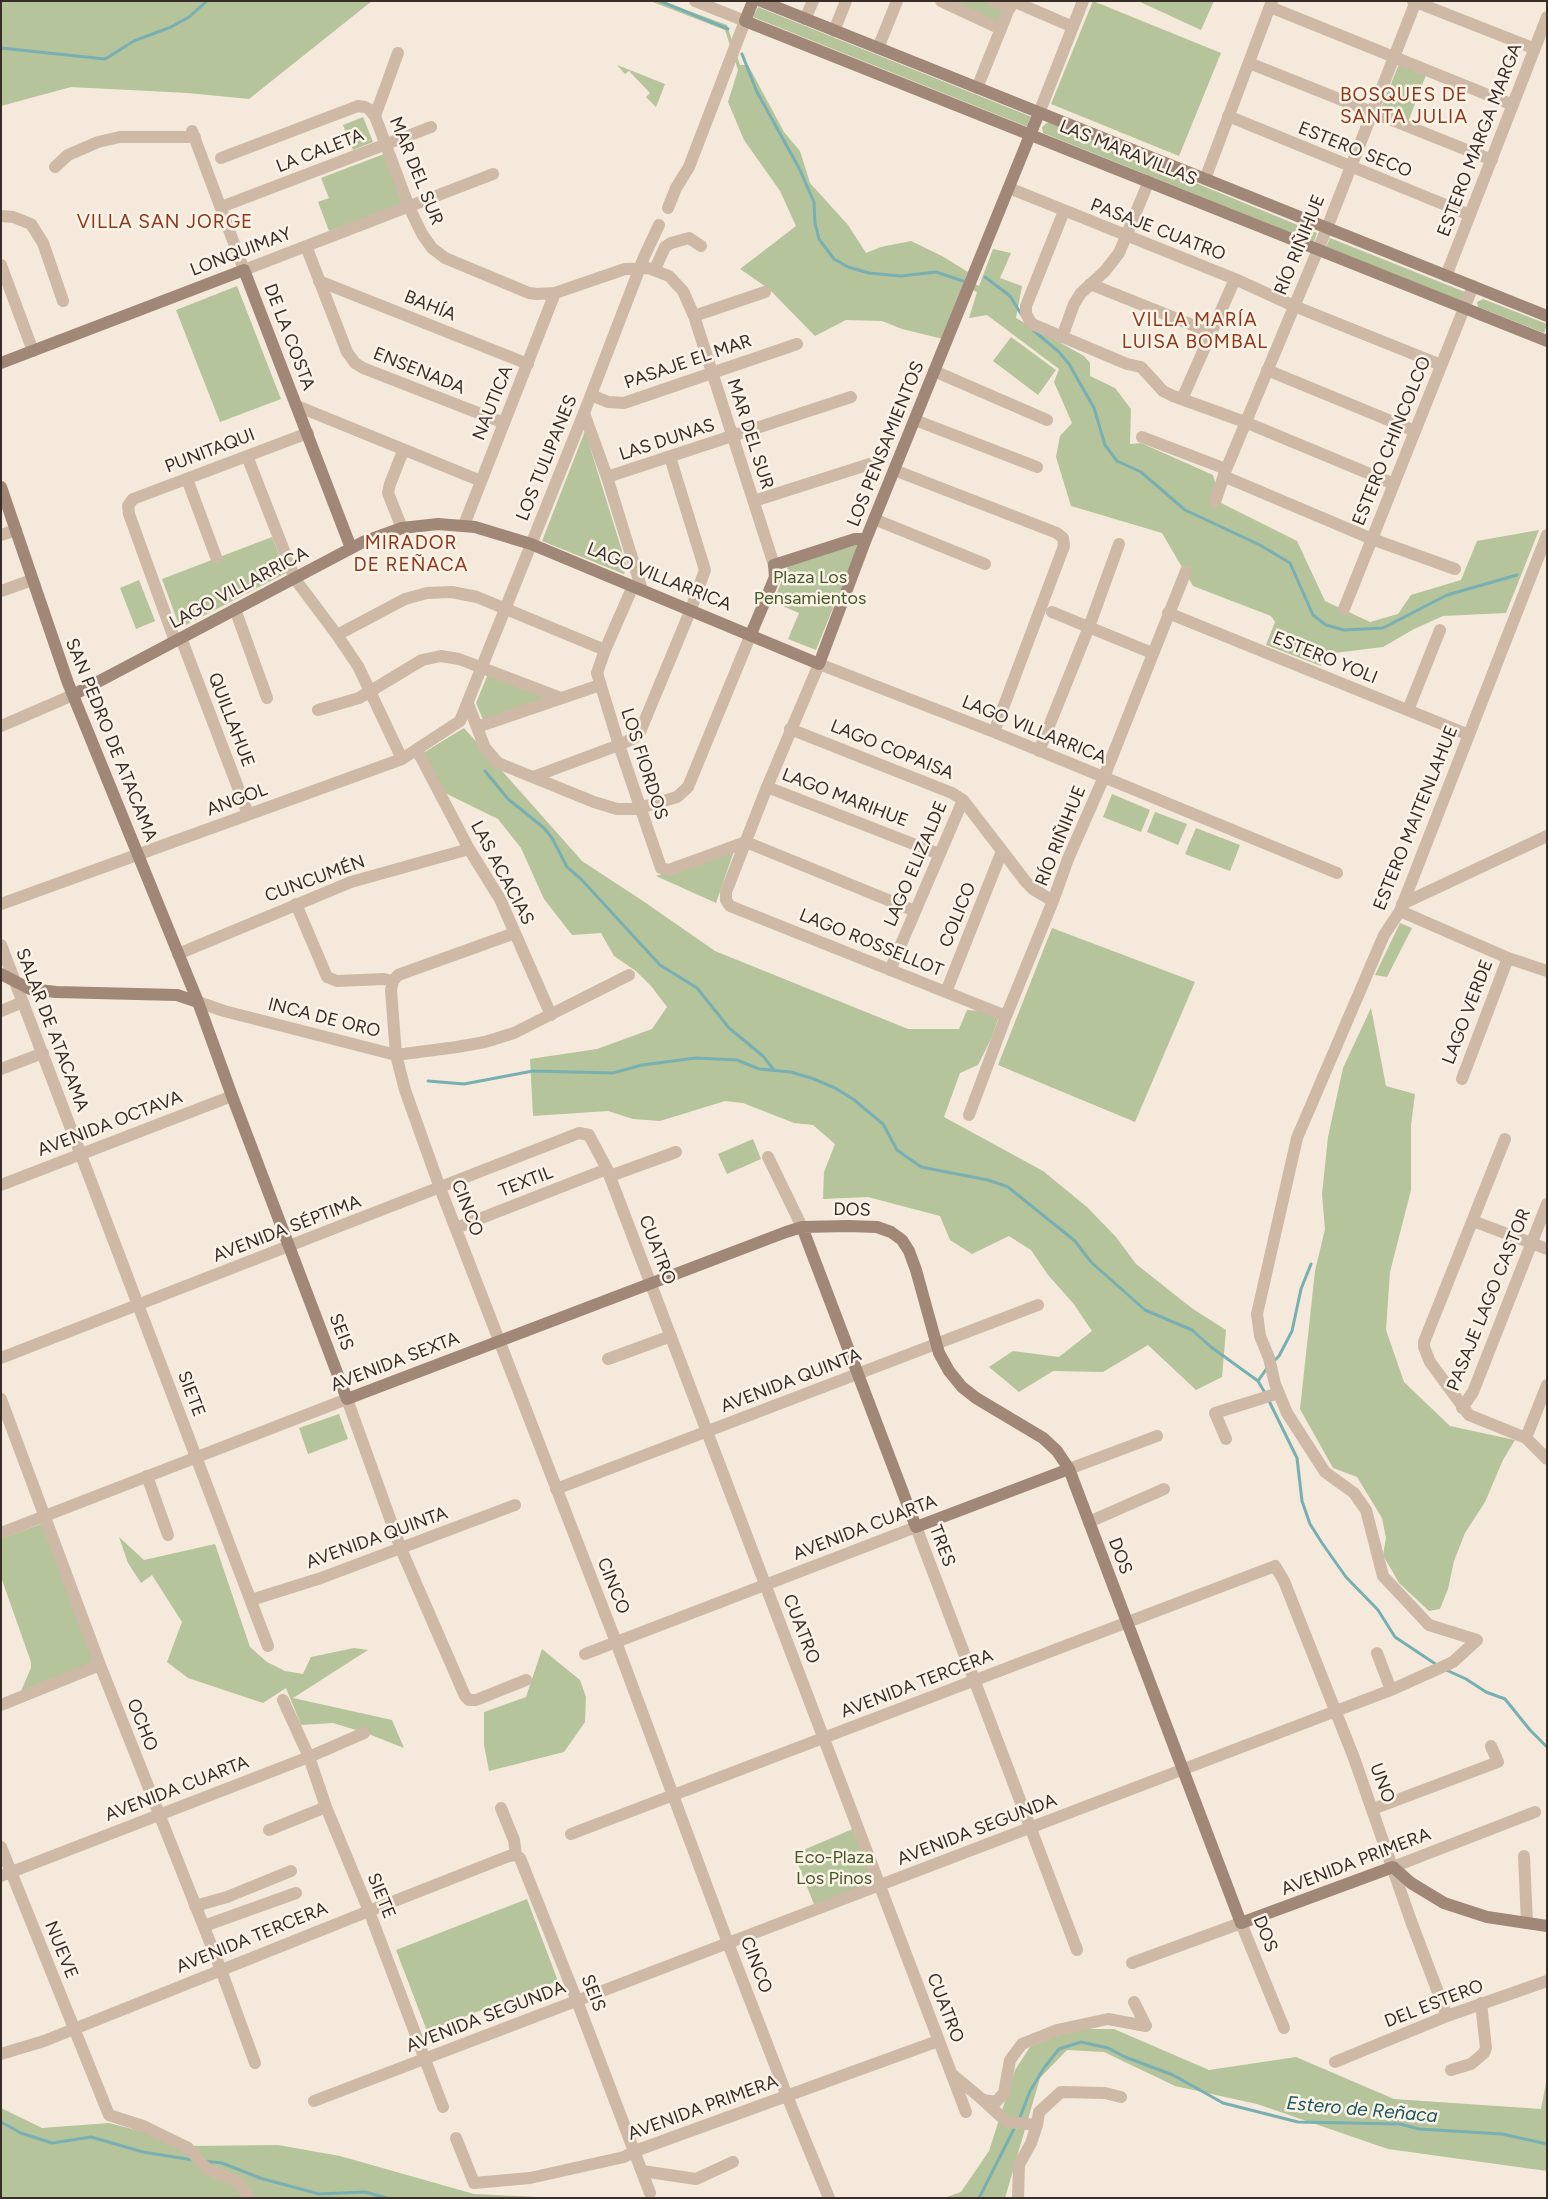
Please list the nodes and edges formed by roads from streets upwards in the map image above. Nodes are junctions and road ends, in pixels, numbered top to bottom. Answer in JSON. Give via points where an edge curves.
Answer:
{"nodes":[{"id":1,"x":695,"y":1,"type":"edge"},
{"id":2,"x":753,"y":1,"type":"edge"},
{"id":3,"x":761,"y":1,"type":"edge"},
{"id":4,"x":813,"y":1,"type":"edge"},
{"id":5,"x":846,"y":1,"type":"edge"},
{"id":6,"x":897,"y":1,"type":"edge"},
{"id":7,"x":941,"y":1,"type":"edge"},
{"id":8,"x":994,"y":1,"type":"edge"},
{"id":9,"x":1083,"y":1,"type":"edge"},
{"id":10,"x":1415,"y":2,"type":"edge"},
{"id":11,"x":1012,"y":4,"type":"edge"},
{"id":12,"x":1271,"y":4,"type":"edge"},
{"id":13,"x":1547,"y":17,"type":"edge"},
{"id":14,"x":805,"y":19,"type":"junction"},
{"id":15,"x":745,"y":21,"type":"junction"},
{"id":16,"x":1073,"y":27,"type":"junction"},
{"id":17,"x":1001,"y":29,"type":"junction"},
{"id":18,"x":834,"y":30,"type":"junction"},
{"id":19,"x":878,"y":48,"type":"junction"},
{"id":20,"x":1533,"y":48,"type":"junction"},
{"id":21,"x":398,"y":53,"type":"dead end"},
{"id":22,"x":1393,"y":58,"type":"junction"},
{"id":23,"x":1248,"y":63,"type":"junction"},
{"id":24,"x":977,"y":88,"type":"junction"},
{"id":25,"x":1512,"y":105,"type":"junction"},
{"id":26,"x":1372,"y":112,"type":"junction"},
{"id":27,"x":1039,"y":113,"type":"junction"},
{"id":28,"x":375,"y":116,"type":"junction"},
{"id":29,"x":1228,"y":116,"type":"junction"},
{"id":30,"x":431,"y":127,"type":"dead end"},
{"id":31,"x":1031,"y":133,"type":"junction"},
{"id":32,"x":385,"y":144,"type":"junction"},
{"id":33,"x":221,"y":158,"type":"dead end"},
{"id":34,"x":1492,"y":160,"type":"junction"},
{"id":35,"x":1349,"y":166,"type":"junction"},
{"id":36,"x":55,"y":168,"type":"dead end"},
{"id":37,"x":493,"y":174,"type":"dead end"},
{"id":38,"x":1204,"y":179,"type":"junction"},
{"id":39,"x":1150,"y":181,"type":"junction"},
{"id":40,"x":1009,"y":188,"type":"junction"},
{"id":41,"x":221,"y":207,"type":"junction"},
{"id":42,"x":409,"y":207,"type":"junction"},
{"id":43,"x":668,"y":208,"type":"dead end"},
{"id":44,"x":1064,"y":211,"type":"junction"},
{"id":45,"x":1470,"y":215,"type":"junction"},
{"id":46,"x":1,"y":216,"type":"edge"},
{"id":47,"x":659,"y":225,"type":"dead end"},
{"id":48,"x":1326,"y":228,"type":"junction"},
{"id":49,"x":1127,"y":236,"type":"junction"},
{"id":50,"x":306,"y":246,"type":"junction"},
{"id":51,"x":701,"y":246,"type":"dead end"},
{"id":52,"x":1318,"y":249,"type":"junction"},
{"id":53,"x":1,"y":266,"type":"edge"},
{"id":54,"x":640,"y":268,"type":"junction"},
{"id":55,"x":655,"y":269,"type":"junction"},
{"id":56,"x":244,"y":270,"type":"junction"},
{"id":57,"x":1446,"y":276,"type":"junction"},
{"id":58,"x":1235,"y":279,"type":"junction"},
{"id":59,"x":319,"y":281,"type":"junction"},
{"id":60,"x":1090,"y":284,"type":"junction"},
{"id":61,"x":1472,"y":286,"type":"junction"},
{"id":62,"x":765,"y":292,"type":"dead end"},
{"id":63,"x":555,"y":293,"type":"junction"},
{"id":64,"x":63,"y":302,"type":"dead end"},
{"id":65,"x":1294,"y":306,"type":"junction"},
{"id":66,"x":1464,"y":308,"type":"junction"},
{"id":67,"x":694,"y":316,"type":"junction"},
{"id":68,"x":1547,"y":316,"type":"edge"},
{"id":69,"x":1210,"y":332,"type":"junction"},
{"id":70,"x":1062,"y":337,"type":"junction"},
{"id":71,"x":1547,"y":341,"type":"edge"},
{"id":72,"x":797,"y":344,"type":"dead end"},
{"id":73,"x":33,"y":351,"type":"junction"},
{"id":74,"x":1,"y":363,"type":"edge"},
{"id":75,"x":528,"y":364,"type":"junction"},
{"id":76,"x":1441,"y":365,"type":"junction"},
{"id":77,"x":1267,"y":370,"type":"junction"},
{"id":78,"x":934,"y":371,"type":"junction"},
{"id":79,"x":712,"y":372,"type":"junction"},
{"id":80,"x":591,"y":395,"type":"junction"},
{"id":81,"x":850,"y":397,"type":"dead end"},
{"id":82,"x":1182,"y":399,"type":"junction"},
{"id":83,"x":297,"y":406,"type":"junction"},
{"id":84,"x":584,"y":413,"type":"junction"},
{"id":85,"x":914,"y":420,"type":"junction"},
{"id":86,"x":1046,"y":420,"type":"dead end"},
{"id":87,"x":1245,"y":422,"type":"junction"},
{"id":88,"x":504,"y":423,"type":"junction"},
{"id":89,"x":1415,"y":431,"type":"junction"},
{"id":90,"x":308,"y":433,"type":"junction"},
{"id":91,"x":1142,"y":436,"type":"dead end"},
{"id":92,"x":733,"y":437,"type":"junction"},
{"id":93,"x":403,"y":451,"type":"junction"},
{"id":94,"x":247,"y":456,"type":"junction"},
{"id":95,"x":670,"y":457,"type":"junction"},
{"id":96,"x":876,"y":462,"type":"dead end"},
{"id":97,"x":1037,"y":467,"type":"dead end"},
{"id":98,"x":894,"y":470,"type":"junction"},
{"id":99,"x":1225,"y":471,"type":"junction"},
{"id":100,"x":607,"y":478,"type":"junction"},
{"id":101,"x":186,"y":479,"type":"junction"},
{"id":102,"x":480,"y":481,"type":"junction"},
{"id":103,"x":1394,"y":484,"type":"junction"},
{"id":104,"x":1,"y":487,"type":"edge"},
{"id":105,"x":754,"y":501,"type":"junction"},
{"id":106,"x":1214,"y":502,"type":"dead end"},
{"id":107,"x":128,"y":506,"type":"joint"},
{"id":108,"x":874,"y":519,"type":"junction"},
{"id":109,"x":464,"y":525,"type":"junction"},
{"id":110,"x":402,"y":528,"type":"junction"},
{"id":111,"x":16,"y":530,"type":"junction"},
{"id":112,"x":1547,"y":535,"type":"edge"},
{"id":113,"x":1,"y":536,"type":"edge"},
{"id":114,"x":866,"y":539,"type":"junction"},
{"id":115,"x":1372,"y":539,"type":"junction"},
{"id":116,"x":531,"y":544,"type":"junction"},
{"id":117,"x":1119,"y":544,"type":"dead end"},
{"id":118,"x":351,"y":548,"type":"junction"},
{"id":119,"x":216,"y":558,"type":"dead end"},
{"id":120,"x":985,"y":564,"type":"dead end"},
{"id":121,"x":774,"y":565,"type":"junction"},
{"id":122,"x":1454,"y":569,"type":"dead end"},
{"id":123,"x":1186,"y":571,"type":"dead end"},
{"id":124,"x":294,"y":579,"type":"junction"},
{"id":125,"x":32,"y":580,"type":"junction"},
{"id":126,"x":637,"y":588,"type":"junction"},
{"id":127,"x":1,"y":591,"type":"edge"},
{"id":128,"x":506,"y":608,"type":"junction"},
{"id":129,"x":235,"y":609,"type":"junction"},
{"id":130,"x":691,"y":609,"type":"junction"},
{"id":131,"x":1344,"y":609,"type":"dead end"},
{"id":132,"x":1052,"y":612,"type":"dead end"},
{"id":133,"x":1168,"y":613,"type":"junction"},
{"id":134,"x":1088,"y":627,"type":"junction"},
{"id":135,"x":1440,"y":630,"type":"dead end"},
{"id":136,"x":751,"y":634,"type":"junction"},
{"id":137,"x":337,"y":635,"type":"junction"},
{"id":138,"x":178,"y":639,"type":"junction"},
{"id":139,"x":605,"y":650,"type":"junction"},
{"id":140,"x":1152,"y":652,"type":"junction"},
{"id":141,"x":819,"y":664,"type":"junction"},
{"id":142,"x":482,"y":668,"type":"junction"},
{"id":143,"x":600,"y":685,"type":"junction"},
{"id":144,"x":368,"y":691,"type":"junction"},
{"id":145,"x":73,"y":695,"type":"junction"},
{"id":146,"x":266,"y":698,"type":"dead end"},
{"id":147,"x":561,"y":698,"type":"junction"},
{"id":148,"x":468,"y":704,"type":"junction"},
{"id":149,"x":318,"y":710,"type":"dead end"},
{"id":150,"x":1408,"y":710,"type":"junction"},
{"id":151,"x":1,"y":726,"type":"edge"},
{"id":152,"x":477,"y":727,"type":"junction"},
{"id":153,"x":790,"y":729,"type":"junction"},
{"id":154,"x":994,"y":732,"type":"junction"},
{"id":155,"x":1469,"y":735,"type":"junction"},
{"id":156,"x":619,"y":745,"type":"junction"},
{"id":157,"x":417,"y":750,"type":"junction"},
{"id":158,"x":1038,"y":751,"type":"junction"},
{"id":159,"x":402,"y":759,"type":"junction"},
{"id":160,"x":533,"y":777,"type":"junction"},
{"id":161,"x":1104,"y":777,"type":"junction"},
{"id":162,"x":767,"y":787,"type":"junction"},
{"id":163,"x":963,"y":800,"type":"junction"},
{"id":164,"x":640,"y":808,"type":"junction"},
{"id":165,"x":248,"y":814,"type":"junction"},
{"id":166,"x":1547,"y":836,"type":"edge"},
{"id":167,"x":746,"y":842,"type":"junction"},
{"id":168,"x":469,"y":849,"type":"junction"},
{"id":169,"x":1002,"y":851,"type":"junction"},
{"id":170,"x":138,"y":854,"type":"junction"},
{"id":171,"x":939,"y":854,"type":"junction"},
{"id":172,"x":1337,"y":873,"type":"dead end"},
{"id":173,"x":726,"y":900,"type":"joint"},
{"id":174,"x":1053,"y":902,"type":"junction"},
{"id":175,"x":1,"y":904,"type":"edge"},
{"id":176,"x":296,"y":904,"type":"junction"},
{"id":177,"x":1401,"y":907,"type":"junction"},
{"id":178,"x":914,"y":911,"type":"junction"},
{"id":179,"x":515,"y":933,"type":"junction"},
{"id":180,"x":1,"y":945,"type":"edge"},
{"id":181,"x":178,"y":954,"type":"junction"},
{"id":182,"x":1508,"y":958,"type":"junction"},
{"id":183,"x":890,"y":970,"type":"junction"},
{"id":184,"x":1547,"y":971,"type":"edge"},
{"id":185,"x":1,"y":974,"type":"edge"},
{"id":186,"x":630,"y":975,"type":"dead end"},
{"id":187,"x":15,"y":980,"type":"junction"},
{"id":188,"x":393,"y":981,"type":"junction"},
{"id":189,"x":946,"y":992,"type":"junction"},
{"id":190,"x":24,"y":1002,"type":"junction"},
{"id":191,"x":198,"y":1002,"type":"junction"},
{"id":192,"x":1,"y":1011,"type":"edge"},
{"id":193,"x":551,"y":1015,"type":"junction"},
{"id":194,"x":1006,"y":1016,"type":"junction"},
{"id":195,"x":43,"y":1053,"type":"junction"},
{"id":196,"x":396,"y":1055,"type":"junction"},
{"id":197,"x":1,"y":1069,"type":"edge"},
{"id":198,"x":1462,"y":1079,"type":"dead end"},
{"id":199,"x":232,"y":1096,"type":"junction"},
{"id":200,"x":969,"y":1115,"type":"dead end"},
{"id":201,"x":586,"y":1134,"type":"joint"},
{"id":202,"x":1506,"y":1139,"type":"dead end"},
{"id":203,"x":676,"y":1152,"type":"dead end"},
{"id":204,"x":80,"y":1154,"type":"junction"},
{"id":205,"x":768,"y":1157,"type":"dead end"},
{"id":206,"x":609,"y":1173,"type":"junction"},
{"id":207,"x":1,"y":1185,"type":"edge"},
{"id":208,"x":440,"y":1188,"type":"junction"},
{"id":209,"x":1547,"y":1204,"type":"edge"},
{"id":210,"x":1473,"y":1221,"type":"junction"},
{"id":211,"x":802,"y":1227,"type":"junction"},
{"id":212,"x":456,"y":1228,"type":"junction"},
{"id":213,"x":1530,"y":1242,"type":"junction"},
{"id":214,"x":289,"y":1246,"type":"junction"},
{"id":215,"x":1547,"y":1249,"type":"edge"},
{"id":216,"x":650,"y":1282,"type":"junction"},
{"id":217,"x":1038,"y":1305,"type":"dead end"},
{"id":218,"x":139,"y":1306,"type":"junction"},
{"id":219,"x":671,"y":1336,"type":"junction"},
{"id":220,"x":499,"y":1341,"type":"junction"},
{"id":221,"x":936,"y":1344,"type":"junction"},
{"id":222,"x":1,"y":1358,"type":"edge"},
{"id":223,"x":608,"y":1358,"type":"dead end"},
{"id":224,"x":858,"y":1374,"type":"junction"},
{"id":225,"x":1547,"y":1385,"type":"edge"},
{"id":226,"x":1279,"y":1393,"type":"junction"},
{"id":227,"x":1,"y":1399,"type":"edge"},
{"id":228,"x":348,"y":1399,"type":"junction"},
{"id":229,"x":1462,"y":1408,"type":"junction"},
{"id":230,"x":707,"y":1431,"type":"junction"},
{"id":231,"x":1157,"y":1436,"type":"dead end"},
{"id":232,"x":1526,"y":1438,"type":"junction"},
{"id":233,"x":1226,"y":1439,"type":"dead end"},
{"id":234,"x":196,"y":1456,"type":"junction"},
{"id":235,"x":1547,"y":1459,"type":"edge"},
{"id":236,"x":1069,"y":1469,"type":"junction"},
{"id":237,"x":147,"y":1476,"type":"junction"},
{"id":238,"x":556,"y":1489,"type":"junction"},
{"id":239,"x":1164,"y":1489,"type":"dead end"},
{"id":240,"x":515,"y":1505,"type":"dead end"},
{"id":241,"x":46,"y":1516,"type":"junction"},
{"id":242,"x":1089,"y":1522,"type":"junction"},
{"id":243,"x":916,"y":1527,"type":"junction"},
{"id":244,"x":1,"y":1533,"type":"edge"},
{"id":245,"x":168,"y":1535,"type":"dead end"},
{"id":246,"x":401,"y":1549,"type":"junction"},
{"id":247,"x":1274,"y":1566,"type":"joint"},
{"id":248,"x":765,"y":1585,"type":"junction"},
{"id":249,"x":251,"y":1600,"type":"junction"},
{"id":250,"x":1127,"y":1622,"type":"junction"},
{"id":251,"x":616,"y":1642,"type":"junction"},
{"id":252,"x":268,"y":1646,"type":"dead end"},
{"id":253,"x":1377,"y":1653,"type":"dead end"},
{"id":254,"x":585,"y":1654,"type":"dead end"},
{"id":255,"x":100,"y":1665,"type":"junction"},
{"id":256,"x":526,"y":1680,"type":"dead end"},
{"id":257,"x":975,"y":1681,"type":"junction"},
{"id":258,"x":1391,"y":1690,"type":"junction"},
{"id":259,"x":283,"y":1700,"type":"dead end"},
{"id":260,"x":1,"y":1705,"type":"edge"},
{"id":261,"x":1335,"y":1712,"type":"junction"},
{"id":262,"x":364,"y":1733,"type":"dead end"},
{"id":263,"x":824,"y":1738,"type":"junction"},
{"id":264,"x":1491,"y":1746,"type":"dead end"},
{"id":265,"x":309,"y":1758,"type":"junction"},
{"id":266,"x":1183,"y":1770,"type":"junction"},
{"id":267,"x":672,"y":1796,"type":"junction"},
{"id":268,"x":326,"y":1807,"type":"junction"},
{"id":269,"x":500,"y":1808,"type":"dead end"},
{"id":270,"x":1373,"y":1809,"type":"junction"},
{"id":271,"x":1535,"y":1812,"type":"dead end"},
{"id":272,"x":159,"y":1814,"type":"junction"},
{"id":273,"x":1030,"y":1828,"type":"junction"},
{"id":274,"x":269,"y":1830,"type":"dead end"},
{"id":275,"x":571,"y":1834,"type":"dead end"},
{"id":276,"x":1,"y":1847,"type":"edge"},
{"id":277,"x":516,"y":1855,"type":"junction"},
{"id":278,"x":1524,"y":1856,"type":"dead end"},
{"id":279,"x":1393,"y":1867,"type":"junction"},
{"id":280,"x":290,"y":1871,"type":"dead end"},
{"id":281,"x":6,"y":1874,"type":"edge"},
{"id":282,"x":879,"y":1885,"type":"junction"},
{"id":283,"x":296,"y":1893,"type":"dead end"},
{"id":284,"x":195,"y":1906,"type":"junction"},
{"id":285,"x":369,"y":1911,"type":"junction"},
{"id":286,"x":1241,"y":1923,"type":"junction"},
{"id":287,"x":1527,"y":1923,"type":"junction"},
{"id":288,"x":204,"y":1926,"type":"junction"},
{"id":289,"x":1547,"y":1926,"type":"edge"},
{"id":290,"x":728,"y":1943,"type":"junction"},
{"id":291,"x":1077,"y":1950,"type":"dead end"},
{"id":292,"x":1132,"y":1963,"type":"dead end"},
{"id":293,"x":221,"y":1970,"type":"junction"},
{"id":294,"x":1547,"y":1982,"type":"edge"},
{"id":295,"x":577,"y":2001,"type":"junction"},
{"id":296,"x":1134,"y":2002,"type":"dead end"},
{"id":297,"x":1481,"y":2003,"type":"junction"},
{"id":298,"x":1447,"y":2016,"type":"junction"},
{"id":299,"x":73,"y":2028,"type":"junction"},
{"id":300,"x":1284,"y":2028,"type":"dead end"},
{"id":301,"x":938,"y":2041,"type":"junction"},
{"id":302,"x":1,"y":2054,"type":"edge"},
{"id":303,"x":424,"y":2059,"type":"junction"},
{"id":304,"x":1335,"y":2062,"type":"dead end"},
{"id":305,"x":255,"y":2063,"type":"dead end"},
{"id":306,"x":1451,"y":2070,"type":"dead end"},
{"id":307,"x":951,"y":2073,"type":"junction"},
{"id":308,"x":787,"y":2096,"type":"junction"},
{"id":309,"x":1121,"y":2098,"type":"dead end"},
{"id":310,"x":983,"y":2100,"type":"junction"},
{"id":311,"x":314,"y":2101,"type":"dead end"},
{"id":312,"x":443,"y":2107,"type":"dead end"},
{"id":313,"x":966,"y":2112,"type":"dead end"},
{"id":314,"x":1037,"y":2125,"type":"junction"},
{"id":315,"x":456,"y":2138,"type":"dead end"},
{"id":316,"x":635,"y":2150,"type":"junction"},
{"id":317,"x":733,"y":2162,"type":"dead end"},
{"id":318,"x":642,"y":2171,"type":"junction"},
{"id":319,"x":650,"y":2193,"type":"dead end"},
{"id":320,"x":249,"y":2198,"type":"edge"},
{"id":321,"x":829,"y":2198,"type":"edge"},
{"id":322,"x":1018,"y":2198,"type":"edge"}],
"edges":[{"from":1,"to":15,"type":"street","name":"LAS MARAVILLAS"},
{"from":2,"to":15,"type":"street"},
{"from":3,"to":14,"type":"street","name":"LAS MARAVILLAS"},
{"from":4,"to":14,"type":"street"},
{"from":5,"to":18,"type":"street"},
{"from":6,"to":19,"type":"street"},
{"from":7,"to":17,"type":"street"},
{"from":8,"to":11,"type":"street"},
{"from":9,"to":16,"type":"street","name":"LOS PENSAMIENTOS"},
{"from":10,"to":20,"type":"street"},
{"from":10,"to":22,"type":"street","name":"RÍO RIÑIHUE"},
{"from":11,"to":16,"type":"street"},
{"from":11,"to":17,"type":"street"},
{"from":12,"to":22,"type":"street"},
{"from":12,"to":23,"type":"street"},
{"from":13,"to":20,"type":"street","name":"ESTERO MARGA MARGA"},
{"from":14,"to":18,"type":"street","name":"LAS MARAVILLAS"},
{"from":15,"to":31,"type":"street","name":"LAS MARAVILLAS"},
{"from":15,"to":43,"type":"street","via":[[689,167]]},
{"from":16,"to":27,"type":"street","name":"LOS PENSAMIENTOS"},
{"from":17,"to":24,"type":"street"},
{"from":18,"to":19,"type":"street","name":"LAS MARAVILLAS"},
{"from":19,"to":24,"type":"street","name":"LAS MARAVILLAS"},
{"from":20,"to":25,"type":"street","name":"ESTERO MARGA MARGA"},
{"from":21,"to":28,"type":"street","name":"MAR DEL SUR"},
{"from":22,"to":25,"type":"street"},
{"from":22,"to":26,"type":"street","name":"RÍO RIÑIHUE"},
{"from":23,"to":26,"type":"street"},
{"from":23,"to":29,"type":"street"},
{"from":24,"to":27,"type":"street","name":"LAS MARAVILLAS"},
{"from":25,"to":34,"type":"street","name":"ESTERO MARGA MARGA"},
{"from":26,"to":34,"type":"street"},
{"from":26,"to":35,"type":"street","name":"RÍO RIÑIHUE"},
{"from":27,"to":31,"type":"street","name":"LOS PENSAMIENTOS"},
{"from":27,"to":38,"type":"street","name":"LAS MARAVILLAS"},
{"from":28,"to":32,"type":"street","name":"MAR DEL SUR"},
{"from":28,"to":33,"type":"street","via":[[369,109],[358,106]]},
{"from":29,"to":35,"type":"street","name":"ESTERO SECO"},
{"from":29,"to":38,"type":"street"},
{"from":30,"to":32,"type":"street","name":"LA CALETA"},
{"from":31,"to":39,"type":"street","name":"LAS MARAVILLAS"},
{"from":31,"to":40,"type":"street","name":"LOS PENSAMIENTOS"},
{"from":32,"to":41,"type":"street","name":"LA CALETA"},
{"from":32,"to":42,"type":"street","name":"MAR DEL SUR"},
{"from":34,"to":45,"type":"street","name":"ESTERO MARGA MARGA"},
{"from":35,"to":45,"type":"street","name":"ESTERO SECO"},
{"from":35,"to":48,"type":"street","name":"RÍO RIÑIHUE"},
{"from":36,"to":41,"type":"street","name":"DE LA COSTA","via":[[68,155],[98,142],[120,137],[194,134]]},
{"from":37,"to":42,"type":"street","name":"LONQUIMAY"},
{"from":38,"to":48,"type":"street","name":"LAS MARAVILLAS"},
{"from":39,"to":49,"type":"street"},
{"from":39,"to":52,"type":"street","name":"LAS MARAVILLAS"},
{"from":40,"to":44,"type":"street","name":"PASAJE CUATRO"},
{"from":40,"to":78,"type":"street","name":"LOS PENSAMIENTOS"},
{"from":41,"to":56,"type":"street","name":"DE LA COSTA"},
{"from":42,"to":50,"type":"street","name":"LONQUIMAY"},
{"from":42,"to":63,"type":"street","name":"MAR DEL SUR","via":[[426,241],[445,258],[529,293]]},
{"from":44,"to":49,"type":"street","name":"PASAJE CUATRO"},
{"from":44,"to":70,"type":"street","via":[[1026,306],[1026,314],[1032,324]]},
{"from":45,"to":57,"type":"street","name":"ESTERO MARGA MARGA"},
{"from":46,"to":64,"type":"street","via":[[31,224],[43,243]]},
{"from":47,"to":54,"type":"street","name":"LOS TULIPANES"},
{"from":48,"to":52,"type":"street","name":"RÍO RIÑIHUE"},
{"from":48,"to":57,"type":"street","name":"LAS MARAVILLAS"},
{"from":49,"to":58,"type":"street","name":"PASAJE CUATRO"},
{"from":49,"to":60,"type":"street","via":[[1112,263]]},
{"from":50,"to":56,"type":"street","name":"LONQUIMAY"},
{"from":50,"to":59,"type":"street","name":"ENSENADA"},
{"from":51,"to":55,"type":"street","via":[[689,238],[671,242],[665,247]]},
{"from":52,"to":65,"type":"street","name":"RÍO RIÑIHUE"},
{"from":52,"to":66,"type":"street","name":"LAS MARAVILLAS"},
{"from":53,"to":73,"type":"street"},
{"from":54,"to":55,"type":"street","name":"MAR DEL SUR"},
{"from":54,"to":63,"type":"street","name":"MAR DEL SUR"},
{"from":54,"to":80,"type":"street","name":"LOS TULIPANES"},
{"from":55,"to":67,"type":"street","name":"MAR DEL SUR","via":[[680,286]]},
{"from":56,"to":73,"type":"street","name":"LONQUIMAY"},
{"from":56,"to":83,"type":"street","name":"DE LA COSTA"},
{"from":57,"to":61,"type":"street","name":"LAS MARAVILLAS"},
{"from":58,"to":65,"type":"street","name":"PASAJE CUATRO"},
{"from":58,"to":69,"type":"street"},
{"from":59,"to":75,"type":"street","name":"BAHÍA"},
{"from":59,"to":88,"type":"street","name":"ENSENADA","via":[[347,352],[359,366]]},
{"from":60,"to":69,"type":"street"},
{"from":60,"to":70,"type":"street","via":[[1074,304]]},
{"from":61,"to":66,"type":"street","name":"ESTERO CHINCOLCO"},
{"from":61,"to":68,"type":"street","name":"LAS MARAVILLAS"},
{"from":62,"to":67,"type":"street"},
{"from":63,"to":75,"type":"street","name":"NAUTICA"},
{"from":65,"to":76,"type":"street","name":"PASAJE CUATRO"},
{"from":65,"to":77,"type":"street","name":"RÍO RIÑIHUE"},
{"from":66,"to":71,"type":"street","name":"LAS MARAVILLAS"},
{"from":66,"to":76,"type":"street","name":"ESTERO CHINCOLCO"},
{"from":67,"to":79,"type":"street","name":"MAR DEL SUR"},
{"from":69,"to":82,"type":"street"},
{"from":70,"to":82,"type":"street","via":[[1141,367],[1163,391]]},
{"from":72,"to":79,"type":"street","name":"PASAJE EL MAR"},
{"from":73,"to":74,"type":"street","name":"LONQUIMAY"},
{"from":75,"to":88,"type":"street","name":"NAUTICA"},
{"from":76,"to":89,"type":"street","name":"ESTERO CHINCOLCO"},
{"from":77,"to":87,"type":"street","name":"RÍO RIÑIHUE"},
{"from":77,"to":89,"type":"street"},
{"from":78,"to":85,"type":"street","name":"LOS PENSAMIENTOS"},
{"from":78,"to":86,"type":"street"},
{"from":79,"to":80,"type":"street","name":"PASAJE EL MAR","via":[[620,404]]},
{"from":79,"to":92,"type":"street","name":"MAR DEL SUR"},
{"from":80,"to":84,"type":"street","name":"LOS TULIPANES"},
{"from":81,"to":92,"type":"street","name":"LAS DUNAS"},
{"from":82,"to":87,"type":"street"},
{"from":83,"to":90,"type":"street","name":"DE LA COSTA"},
{"from":83,"to":93,"type":"street"},
{"from":84,"to":100,"type":"street"},
{"from":84,"to":116,"type":"street","name":"LOS TULIPANES"},
{"from":85,"to":97,"type":"street"},
{"from":85,"to":98,"type":"street","name":"LOS PENSAMIENTOS"},
{"from":87,"to":99,"type":"street","name":"RÍO RIÑIHUE"},
{"from":87,"to":103,"type":"street"},
{"from":88,"to":102,"type":"street","name":"NAUTICA"},
{"from":89,"to":103,"type":"street","name":"ESTERO CHINCOLCO"},
{"from":90,"to":94,"type":"street","name":"PUNITAQUI"},
{"from":90,"to":118,"type":"street","name":"DE LA COSTA"},
{"from":91,"to":99,"type":"street"},
{"from":92,"to":95,"type":"street","name":"LAS DUNAS"},
{"from":92,"to":105,"type":"street","name":"MAR DEL SUR"},
{"from":93,"to":102,"type":"street"},
{"from":93,"to":110,"type":"street","via":[[388,493]]},
{"from":94,"to":101,"type":"street","name":"PUNITAQUI"},
{"from":94,"to":124,"type":"street"},
{"from":95,"to":100,"type":"street","name":"LAS DUNAS"},
{"from":95,"to":130,"type":"street","via":[[704,565],[704,576]]},
{"from":96,"to":105,"type":"street"},
{"from":98,"to":108,"type":"street","name":"LOS PENSAMIENTOS"},
{"from":98,"to":154,"type":"street","via":[[1063,538],[1064,546]]},
{"from":99,"to":106,"type":"street","name":"RÍO RIÑIHUE"},
{"from":99,"to":115,"type":"street","via":[[1228,478]]},
{"from":100,"to":126,"type":"street"},
{"from":101,"to":107,"type":"street","name":"PUNITAQUI","via":[[132,499]]},
{"from":101,"to":119,"type":"street"},
{"from":102,"to":109,"type":"street","name":"NAUTICA"},
{"from":103,"to":115,"type":"street","name":"ESTERO CHINCOLCO"},
{"from":104,"to":111,"type":"street","name":"SAN PEDRO DE ATACAMA"},
{"from":105,"to":121,"type":"street","name":"MAR DEL SUR"},
{"from":107,"to":138,"type":"street","name":"QUILLAHUE"},
{"from":108,"to":114,"type":"street","name":"LOS PENSAMIENTOS"},
{"from":108,"to":120,"type":"street"},
{"from":109,"to":110,"type":"street","name":"LAGO VILLARRICA"},
{"from":109,"to":116,"type":"street","name":"LAGO VILLARRICA"},
{"from":110,"to":118,"type":"street","name":"LAGO VILLARRICA"},
{"from":111,"to":113,"type":"street"},
{"from":111,"to":125,"type":"street","name":"SAN PEDRO DE ATACAMA"},
{"from":112,"to":155,"type":"street","name":"ESTERO MAITENLAHUE"},
{"from":114,"to":121,"type":"street","via":[[855,538]]},
{"from":114,"to":141,"type":"street","name":"LOS PENSAMIENTOS"},
{"from":115,"to":122,"type":"street"},
{"from":115,"to":131,"type":"street","name":"ESTERO CHINCOLCO"},
{"from":116,"to":126,"type":"street","name":"LAGO VILLARRICA"},
{"from":116,"to":128,"type":"street","name":"LOS TULIPANES"},
{"from":117,"to":134,"type":"street"},
{"from":118,"to":124,"type":"street","name":"LAGO VILLARRICA"},
{"from":121,"to":136,"type":"street","name":"MAR DEL SUR","via":[[775,577]]},
{"from":123,"to":133,"type":"street","name":"RÍO RIÑIHUE"},
{"from":124,"to":129,"type":"street","name":"LAGO VILLARRICA"},
{"from":124,"to":137,"type":"street"},
{"from":125,"to":127,"type":"street"},
{"from":125,"to":145,"type":"street","name":"SAN PEDRO DE ATACAMA"},
{"from":126,"to":130,"type":"street","name":"LAGO VILLARRICA"},
{"from":126,"to":139,"type":"street","name":"LOS FIORDOS"},
{"from":128,"to":137,"type":"street","via":[[465,594],[426,593],[395,603]]},
{"from":128,"to":139,"type":"street"},
{"from":128,"to":142,"type":"street","name":"LOS TULIPANES"},
{"from":129,"to":138,"type":"street","name":"LAGO VILLARRICA"},
{"from":129,"to":146,"type":"street"},
{"from":130,"to":136,"type":"street","name":"LAGO VILLARRICA"},
{"from":130,"to":156,"type":"street","via":[[640,732]]},
{"from":132,"to":134,"type":"street"},
{"from":133,"to":140,"type":"street","name":"RÍO RIÑIHUE"},
{"from":133,"to":150,"type":"street","name":"ESTERO YOLI"},
{"from":134,"to":140,"type":"street"},
{"from":134,"to":158,"type":"street"},
{"from":135,"to":150,"type":"street"},
{"from":136,"to":141,"type":"street","name":"LAGO VILLARRICA"},
{"from":136,"to":164,"type":"street","name":"MAR DEL SUR","via":[[688,787],[677,797]]},
{"from":137,"to":144,"type":"street","via":[[358,666]]},
{"from":138,"to":145,"type":"street","name":"LAGO VILLARRICA"},
{"from":138,"to":165,"type":"street","name":"QUILLAHUE"},
{"from":139,"to":143,"type":"street","name":"LOS FIORDOS","via":[[597,673]]},
{"from":140,"to":161,"type":"street","name":"RÍO RIÑIHUE"},
{"from":141,"to":153,"type":"street","name":"LOS PENSAMIENTOS"},
{"from":141,"to":154,"type":"street","name":"LAGO VILLARRICA"},
{"from":142,"to":144,"type":"street","via":[[453,657],[434,656]]},
{"from":142,"to":147,"type":"street"},
{"from":142,"to":148,"type":"street","name":"LOS TULIPANES"},
{"from":143,"to":147,"type":"street"},
{"from":143,"to":156,"type":"street","name":"LOS FIORDOS"},
{"from":144,"to":149,"type":"street","via":[[359,698]]},
{"from":144,"to":159,"type":"street"},
{"from":145,"to":151,"type":"street","name":"LAGO VILLARRICA"},
{"from":145,"to":170,"type":"street","name":"SAN PEDRO DE ATACAMA"},
{"from":147,"to":152,"type":"street"},
{"from":148,"to":152,"type":"street","name":"MAR DEL SUR"},
{"from":148,"to":157,"type":"street","name":"ANGOL","via":[[460,721]]},
{"from":150,"to":155,"type":"street","name":"ESTERO YOLI"},
{"from":152,"to":160,"type":"street","name":"MAR DEL SUR","via":[[493,759]]},
{"from":153,"to":162,"type":"street","name":"LOS PENSAMIENTOS"},
{"from":153,"to":163,"type":"street","name":"LAGO COPAISA"},
{"from":154,"to":158,"type":"street","name":"LAGO VILLARRICA"},
{"from":155,"to":177,"type":"street","name":"ESTERO MAITENLAHUE"},
{"from":156,"to":160,"type":"street"},
{"from":156,"to":164,"type":"street","name":"LOS FIORDOS"},
{"from":157,"to":159,"type":"street","name":"ANGOL"},
{"from":157,"to":168,"type":"street","name":"LAS ACACIAS"},
{"from":158,"to":161,"type":"street","name":"LAGO VILLARRICA"},
{"from":159,"to":165,"type":"street","name":"ANGOL"},
{"from":160,"to":164,"type":"street","name":"MAR DEL SUR","via":[[617,810]]},
{"from":161,"to":172,"type":"street","name":"LAGO VILLARRICA"},
{"from":161,"to":174,"type":"street","name":"RÍO RIÑIHUE"},
{"from":162,"to":167,"type":"street","name":"LOS PENSAMIENTOS"},
{"from":162,"to":171,"type":"street","name":"LAGO MARIHUE"},
{"from":163,"to":169,"type":"street","name":"LAGO COPAISA"},
{"from":163,"to":171,"type":"street","name":"LAGO ELIZALDE"},
{"from":164,"to":167,"type":"street","name":"LOS FIORDOS","via":[[663,870]]},
{"from":165,"to":170,"type":"street","name":"ANGOL"},
{"from":166,"to":177,"type":"street"},
{"from":167,"to":173,"type":"street","name":"LOS PENSAMIENTOS","via":[[726,892]]},
{"from":167,"to":178,"type":"street"},
{"from":168,"to":176,"type":"street","name":"CUNCUMÉN","via":[[351,882]]},
{"from":168,"to":179,"type":"street","name":"LAS ACACIAS","via":[[500,899]]},
{"from":169,"to":174,"type":"street","name":"LAGO COPAISA","via":[[1033,889]]},
{"from":169,"to":189,"type":"street","name":"COLICO"},
{"from":170,"to":175,"type":"street","name":"ANGOL"},
{"from":170,"to":181,"type":"street","name":"SAN PEDRO DE ATACAMA"},
{"from":171,"to":178,"type":"street","name":"LAGO ELIZALDE"},
{"from":173,"to":183,"type":"street","name":"LAGO ROSSELLOT","via":[[730,906]]},
{"from":174,"to":194,"type":"street","name":"RÍO RIÑIHUE"},
{"from":176,"to":181,"type":"street","name":"CUNCUMÉN"},
{"from":176,"to":188,"type":"street","via":[[327,978],[337,981]]},
{"from":177,"to":182,"type":"street"},
{"from":177,"to":226,"type":"street","name":"ESTERO MAITENLAHUE","via":[[1384,935],[1297,1138],[1257,1314],[1260,1336]]},
{"from":178,"to":183,"type":"street","name":"LAGO ELIZALDE"},
{"from":179,"to":188,"type":"street","via":[[398,975]]},
{"from":179,"to":193,"type":"street","name":"LAS ACACIAS"},
{"from":180,"to":187,"type":"street","name":"SALAR DE ATACAMA"},
{"from":181,"to":191,"type":"street","name":"SAN PEDRO DE ATACAMA"},
{"from":182,"to":184,"type":"street"},
{"from":182,"to":198,"type":"street","name":"LAGO VERDE"},
{"from":183,"to":189,"type":"street","name":"LAGO ROSSELLOT"},
{"from":185,"to":187,"type":"street","name":"INCA DE ORO"},
{"from":186,"to":193,"type":"street","name":"INCA DE ORO"},
{"from":187,"to":190,"type":"street","name":"SALAR DE ATACAMA"},
{"from":187,"to":191,"type":"street","name":"INCA DE ORO","via":[[30,989],[178,995]]},
{"from":188,"to":196,"type":"street","name":"CINCO"},
{"from":189,"to":194,"type":"street","name":"LAGO ROSSELLOT"},
{"from":190,"to":192,"type":"street"},
{"from":190,"to":195,"type":"street","name":"SALAR DE ATACAMA"},
{"from":191,"to":196,"type":"street","name":"INCA DE ORO"},
{"from":191,"to":199,"type":"street","name":"SEIS"},
{"from":193,"to":196,"type":"street","name":"INCA DE ORO","via":[[514,1033],[485,1042]]},
{"from":194,"to":200,"type":"street","name":"RÍO RIÑIHUE"},
{"from":195,"to":197,"type":"street"},
{"from":195,"to":204,"type":"street","name":"SALAR DE ATACAMA"},
{"from":196,"to":208,"type":"street","name":"CINCO"},
{"from":199,"to":204,"type":"street","name":"AVENIDA OCTAVA"},
{"from":199,"to":214,"type":"street","name":"SEIS"},
{"from":201,"to":206,"type":"street","name":"CUATRO"},
{"from":201,"to":208,"type":"street","name":"AVENIDA SÉPTIMA","via":[[579,1133]]},
{"from":202,"to":210,"type":"street"},
{"from":203,"to":206,"type":"street","name":"TEXTIL"},
{"from":204,"to":207,"type":"street","name":"AVENIDA OCTAVA"},
{"from":204,"to":218,"type":"street","name":"SIETE"},
{"from":205,"to":211,"type":"street","name":"TRES"},
{"from":206,"to":212,"type":"street","name":"TEXTIL"},
{"from":206,"to":216,"type":"street","name":"CUATRO"},
{"from":208,"to":212,"type":"street","name":"CINCO"},
{"from":208,"to":214,"type":"street","name":"AVENIDA SÉPTIMA"},
{"from":209,"to":213,"type":"street","name":"PASAJE LAGO CASTOR"},
{"from":210,"to":213,"type":"street"},
{"from":210,"to":229,"type":"street","via":[[1424,1342],[1430,1362]]},
{"from":211,"to":216,"type":"street","name":"AVENIDA SEXTA"},
{"from":211,"to":221,"type":"street","name":"DOS","via":[[877,1227],[897,1236],[906,1245],[916,1270]]},
{"from":211,"to":224,"type":"street","name":"TRES"},
{"from":212,"to":220,"type":"street","name":"CINCO"},
{"from":213,"to":215,"type":"street"},
{"from":213,"to":229,"type":"street","name":"PASAJE LAGO CASTOR","via":[[1473,1392]]},
{"from":214,"to":218,"type":"street","name":"AVENIDA SÉPTIMA"},
{"from":214,"to":228,"type":"street","name":"SEIS"},
{"from":216,"to":219,"type":"street","name":"CUATRO"},
{"from":216,"to":220,"type":"street","name":"AVENIDA SEXTA"},
{"from":217,"to":221,"type":"street","name":"AVENIDA QUINTA"},
{"from":218,"to":222,"type":"street","name":"AVENIDA SÉPTIMA"},
{"from":218,"to":234,"type":"street","name":"SIETE"},
{"from":219,"to":223,"type":"street"},
{"from":219,"to":230,"type":"street","name":"CUATRO"},
{"from":220,"to":228,"type":"street","name":"AVENIDA SEXTA"},
{"from":220,"to":238,"type":"street","name":"CINCO"},
{"from":221,"to":224,"type":"street","name":"AVENIDA QUINTA"},
{"from":221,"to":236,"type":"street","name":"DOS","via":[[949,1371],[962,1387],[1043,1438]]},
{"from":224,"to":230,"type":"street","name":"AVENIDA QUINTA"},
{"from":224,"to":243,"type":"street","name":"TRES"},
{"from":225,"to":232,"type":"street"},
{"from":226,"to":233,"type":"street","via":[[1215,1413]]},
{"from":226,"to":258,"type":"street","name":"AVENIDA SEGUNDA","via":[[1287,1414],[1325,1472],[1354,1493],[1366,1510],[1383,1576],[1429,1625],[1477,1640],[1453,1662]]},
{"from":227,"to":241,"type":"street","name":"OCHO"},
{"from":228,"to":234,"type":"street","name":"AVENIDA SEXTA"},
{"from":228,"to":246,"type":"street","name":"SEIS"},
{"from":229,"to":232,"type":"street","via":[[1469,1416]]},
{"from":230,"to":238,"type":"street","name":"AVENIDA QUINTA"},
{"from":230,"to":248,"type":"street","name":"CUATRO"},
{"from":231,"to":236,"type":"street","name":"AVENIDA CUARTA"},
{"from":232,"to":235,"type":"street"},
{"from":234,"to":237,"type":"street","name":"AVENIDA SEXTA"},
{"from":234,"to":249,"type":"street","name":"SIETE"},
{"from":236,"to":242,"type":"street","name":"DOS"},
{"from":236,"to":243,"type":"street","name":"AVENIDA CUARTA"},
{"from":237,"to":241,"type":"street","name":"AVENIDA SEXTA"},
{"from":237,"to":245,"type":"street"},
{"from":238,"to":251,"type":"street","name":"CINCO"},
{"from":239,"to":242,"type":"street"},
{"from":240,"to":246,"type":"street","name":"AVENIDA QUINTA"},
{"from":241,"to":244,"type":"street","name":"AVENIDA SEXTA"},
{"from":241,"to":255,"type":"street","name":"OCHO"},
{"from":242,"to":250,"type":"street","name":"DOS"},
{"from":243,"to":248,"type":"street","name":"AVENIDA CUARTA"},
{"from":243,"to":257,"type":"street","name":"TRES"},
{"from":246,"to":249,"type":"street","name":"AVENIDA QUINTA"},
{"from":246,"to":256,"type":"street","name":"SEIS","via":[[465,1696],[476,1700]]},
{"from":247,"to":250,"type":"street","name":"AVENIDA TERCERA"},
{"from":247,"to":261,"type":"street","name":"UNO","via":[[1284,1581]]},
{"from":248,"to":251,"type":"street","name":"AVENIDA CUARTA"},
{"from":248,"to":263,"type":"street","name":"CUATRO"},
{"from":249,"to":252,"type":"street","name":"SIETE"},
{"from":250,"to":257,"type":"street","name":"AVENIDA TERCERA"},
{"from":250,"to":266,"type":"street","name":"DOS"},
{"from":251,"to":254,"type":"street","name":"AVENIDA CUARTA"},
{"from":251,"to":267,"type":"street","name":"CINCO"},
{"from":253,"to":258,"type":"street"},
{"from":255,"to":260,"type":"street"},
{"from":255,"to":272,"type":"street","name":"OCHO"},
{"from":257,"to":263,"type":"street","name":"AVENIDA TERCERA"},
{"from":257,"to":273,"type":"street","name":"TRES"},
{"from":258,"to":261,"type":"street","name":"AVENIDA SEGUNDA"},
{"from":259,"to":265,"type":"street","name":"SIETE"},
{"from":261,"to":266,"type":"street","name":"AVENIDA SEGUNDA"},
{"from":261,"to":270,"type":"street","name":"UNO"},
{"from":262,"to":265,"type":"street","name":"AVENIDA CUARTA"},
{"from":263,"to":267,"type":"street","name":"AVENIDA TERCERA"},
{"from":263,"to":282,"type":"street","name":"CUATRO"},
{"from":264,"to":270,"type":"street","via":[[1498,1762]]},
{"from":265,"to":268,"type":"street","name":"SIETE"},
{"from":265,"to":272,"type":"street","name":"AVENIDA CUARTA"},
{"from":266,"to":273,"type":"street","name":"AVENIDA SEGUNDA"},
{"from":266,"to":286,"type":"street","name":"DOS"},
{"from":267,"to":275,"type":"street","name":"AVENIDA TERCERA"},
{"from":267,"to":290,"type":"street","name":"CINCO"},
{"from":268,"to":274,"type":"street"},
{"from":268,"to":285,"type":"street","name":"SIETE"},
{"from":269,"to":277,"type":"street","name":"SEIS","via":[[514,1840]]},
{"from":270,"to":279,"type":"street","name":"UNO"},
{"from":271,"to":279,"type":"street","name":"AVENIDA PRIMERA"},
{"from":272,"to":281,"type":"street","name":"AVENIDA CUARTA"},
{"from":272,"to":284,"type":"street","name":"OCHO"},
{"from":273,"to":282,"type":"street","name":"AVENIDA SEGUNDA"},
{"from":273,"to":291,"type":"street","name":"TRES"},
{"from":276,"to":281,"type":"street","name":"NUEVE"},
{"from":277,"to":285,"type":"street","name":"AVENIDA TERCERA"},
{"from":277,"to":295,"type":"street","name":"SEIS","via":[[520,1858]]},
{"from":278,"to":287,"type":"street"},
{"from":279,"to":286,"type":"street","name":"AVENIDA PRIMERA"},
{"from":279,"to":287,"type":"street","via":[[1411,1883],[1444,1903],[1487,1918]]},
{"from":279,"to":298,"type":"street","name":"UNO"},
{"from":280,"to":284,"type":"street"},
{"from":281,"to":299,"type":"street","name":"NUEVE"},
{"from":282,"to":290,"type":"street","name":"AVENIDA SEGUNDA"},
{"from":282,"to":301,"type":"street","name":"CUATRO"},
{"from":283,"to":288,"type":"street"},
{"from":284,"to":288,"type":"street","name":"OCHO"},
{"from":285,"to":293,"type":"street","name":"AVENIDA TERCERA"},
{"from":285,"to":303,"type":"street","name":"SIETE"},
{"from":286,"to":292,"type":"street","name":"AVENIDA PRIMERA"},
{"from":286,"to":300,"type":"street","name":"DOS"},
{"from":287,"to":289,"type":"street"},
{"from":288,"to":293,"type":"street","name":"OCHO"},
{"from":290,"to":295,"type":"street","name":"AVENIDA SEGUNDA"},
{"from":290,"to":308,"type":"street","name":"CINCO"},
{"from":293,"to":299,"type":"street","name":"AVENIDA TERCERA"},
{"from":293,"to":305,"type":"street","name":"OCHO"},
{"from":294,"to":297,"type":"street","name":"DEL ESTERO"},
{"from":295,"to":303,"type":"street","name":"AVENIDA SEGUNDA"},
{"from":295,"to":316,"type":"street","name":"SEIS"},
{"from":296,"to":310,"type":"street","via":[[1146,2026],[1108,2018],[1057,2030],[1022,2044],[1010,2060],[1004,2093],[996,2102]]},
{"from":297,"to":298,"type":"street","name":"DEL ESTERO"},
{"from":297,"to":306,"type":"street","via":[[1484,2054],[1471,2064]]},
{"from":298,"to":304,"type":"street","name":"DEL ESTERO"},
{"from":299,"to":302,"type":"street","name":"AVENIDA TERCERA","via":[[25,2048]]},
{"from":299,"to":320,"type":"street","name":"NUEVE","via":[[109,2115],[142,2126],[188,2148],[206,2169],[238,2182]]},
{"from":301,"to":307,"type":"street","name":"CUATRO"},
{"from":301,"to":308,"type":"street","name":"AVENIDA PRIMERA"},
{"from":303,"to":311,"type":"street","name":"AVENIDA SEGUNDA"},
{"from":303,"to":312,"type":"street","name":"SIETE"},
{"from":307,"to":310,"type":"street"},
{"from":307,"to":313,"type":"street","name":"CUATRO"},
{"from":308,"to":316,"type":"street","name":"AVENIDA PRIMERA"},
{"from":308,"to":321,"type":"street","name":"CINCO"},
{"from":309,"to":314,"type":"street","via":[[1105,2092],[1061,2092],[1039,2112]]},
{"from":310,"to":314,"type":"street","via":[[1007,2122]]},
{"from":314,"to":322,"type":"street","via":[[1019,2165]]},
{"from":315,"to":316,"type":"street","name":"AVENIDA PRIMERA","via":[[474,2183],[530,2178],[624,2157]]},
{"from":316,"to":318,"type":"street","name":"SEIS"},
{"from":317,"to":318,"type":"street","via":[[696,2179]]},
{"from":318,"to":319,"type":"street","name":"SEIS"}]}
